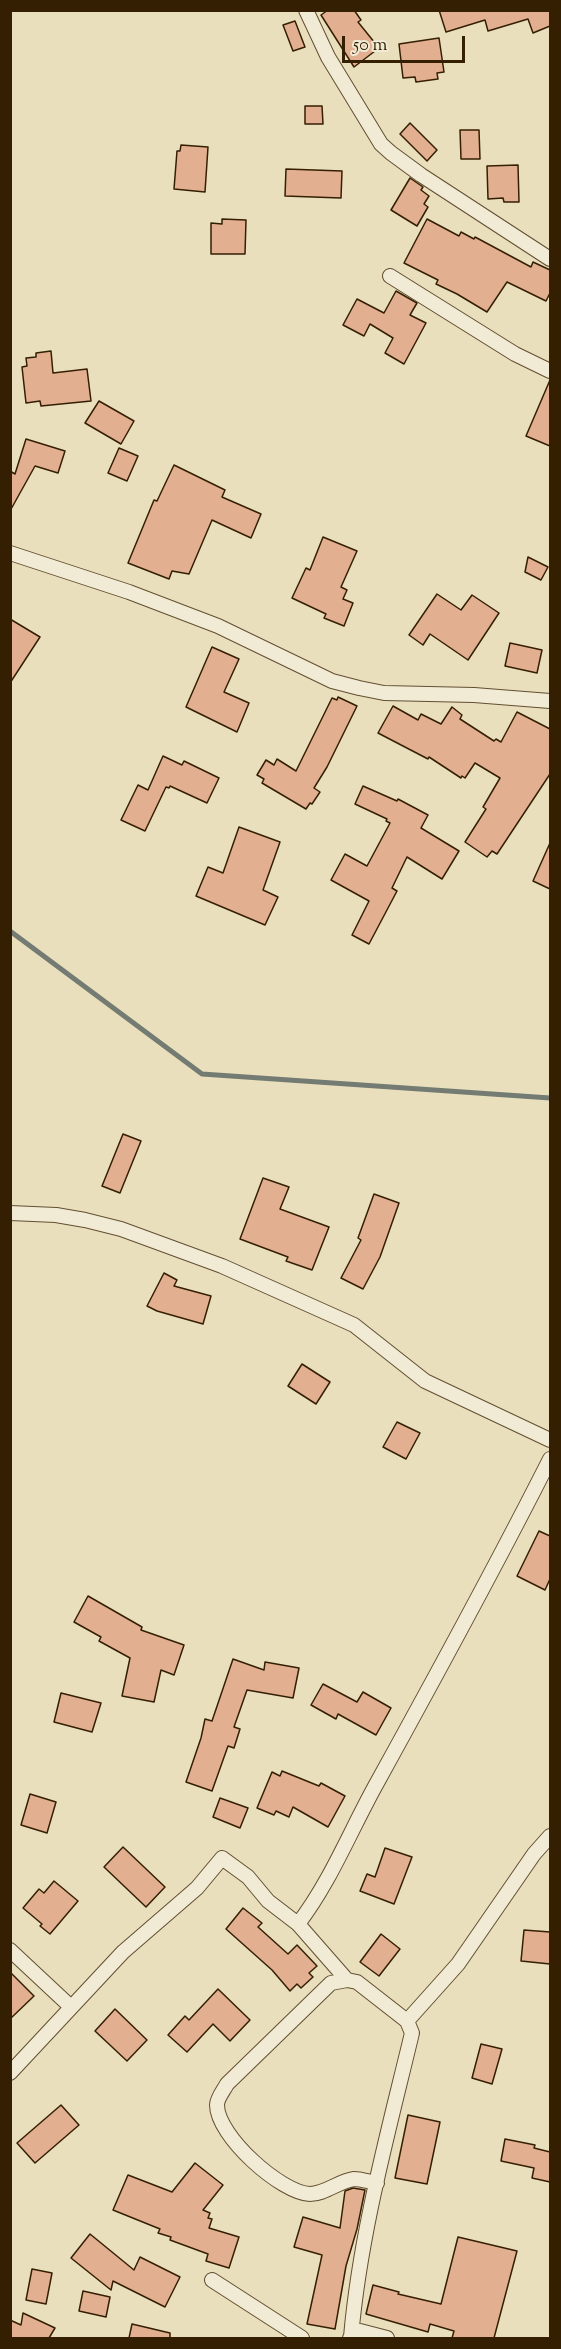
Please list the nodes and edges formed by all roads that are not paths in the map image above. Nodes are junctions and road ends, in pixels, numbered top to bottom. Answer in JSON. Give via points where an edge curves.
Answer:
{"nodes":[{"id":1,"x":306,"y":10,"type":"edge"},
{"id":2,"x":550,"y":259,"type":"edge"},
{"id":3,"x":390,"y":276,"type":"dead end"},
{"id":4,"x":550,"y":371,"type":"edge"},
{"id":5,"x":10,"y":554,"type":"edge"},
{"id":6,"x":550,"y":701,"type":"edge"},
{"id":7,"x":10,"y":1213,"type":"edge"},
{"id":8,"x":550,"y":1440,"type":"edge"},
{"id":9,"x":550,"y":1459,"type":"edge"},
{"id":10,"x":550,"y":1836,"type":"edge"},
{"id":11,"x":298,"y":1924,"type":"junction"},
{"id":12,"x":10,"y":1950,"type":"edge"},
{"id":13,"x":346,"y":1980,"type":"junction"},
{"id":14,"x":71,"y":2007,"type":"junction"},
{"id":15,"x":408,"y":2020,"type":"junction"},
{"id":16,"x":10,"y":2073,"type":"edge"},
{"id":17,"x":377,"y":2183,"type":"junction"},
{"id":18,"x":212,"y":2280,"type":"dead end"},
{"id":19,"x":303,"y":2338,"type":"edge"},
{"id":20,"x":350,"y":2338,"type":"edge"},
{"id":21,"x":387,"y":2338,"type":"edge"}],
"edges":[{"from":1,"to":2,"type":"street","via":[[327,57],[381,144],[421,175]]},
{"from":3,"to":4,"type":"street","via":[[515,354]]},
{"from":5,"to":6,"type":"street","via":[[129,592],[218,626],[332,681],[384,693]]},
{"from":7,"to":8,"type":"street","via":[[56,1215],[121,1229],[222,1266],[354,1325],[425,1381]]},
{"from":9,"to":11,"type":"street","via":[[316,1901]]},
{"from":10,"to":15,"type":"street","via":[[458,1964]]},
{"from":11,"to":13,"type":"street"},
{"from":11,"to":14,"type":"street","via":[[222,1858],[197,1888],[123,1952]]},
{"from":12,"to":14,"type":"street"},
{"from":13,"to":15,"type":"street","via":[[357,1982]]},
{"from":13,"to":17,"type":"street","via":[[331,1983],[227,2084],[217,2102],[218,2112],[226,2133],[238,2148],[299,2192],[312,2194],[353,2179]]},
{"from":14,"to":16,"type":"street"},
{"from":15,"to":17,"type":"street","via":[[412,2033]]},
{"from":17,"to":20,"type":"street","via":[[355,2290]]},
{"from":18,"to":19,"type":"street"},
{"from":20,"to":21,"type":"street","via":[[360,2331]]}]}
